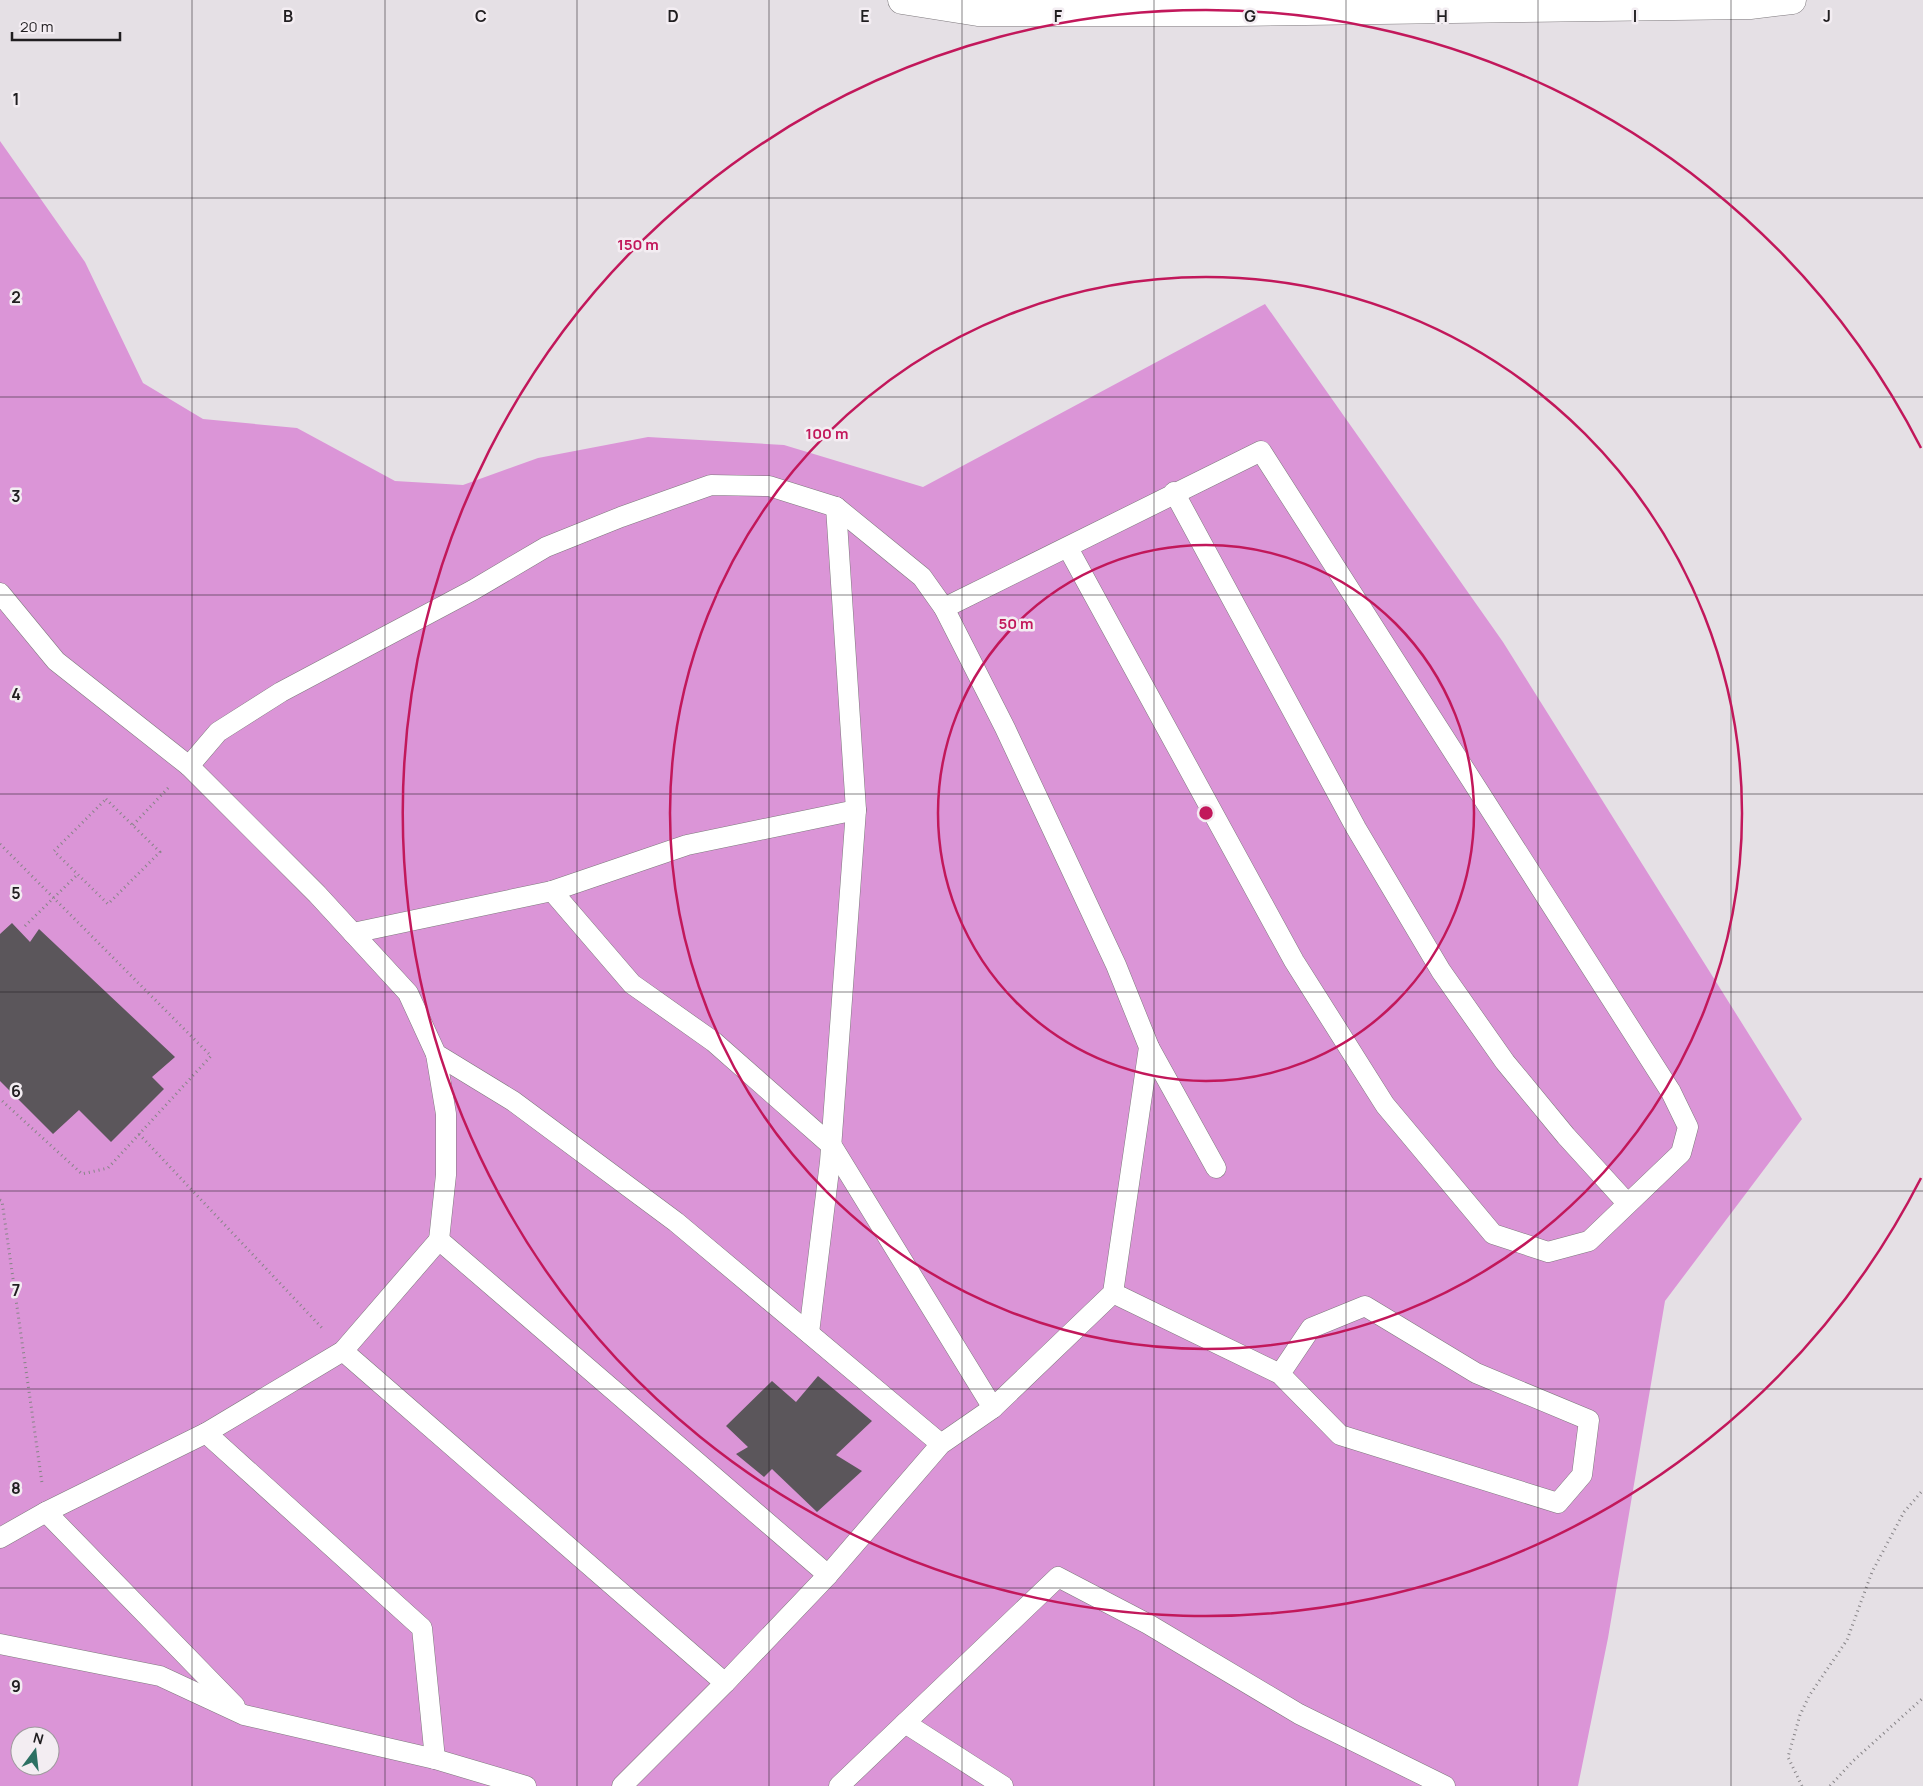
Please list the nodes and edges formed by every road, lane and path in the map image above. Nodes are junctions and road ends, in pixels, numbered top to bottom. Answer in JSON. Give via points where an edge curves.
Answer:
{"nodes":[{"id":1,"x":902,"y":0,"type":"edge"},
{"id":2,"x":1792,"y":0,"type":"edge"},
{"id":3,"x":1174,"y":492,"type":"junction"},
{"id":4,"x":836,"y":507,"type":"junction"},
{"id":5,"x":1068,"y":548,"type":"junction"},
{"id":6,"x":0,"y":592,"type":"edge"},
{"id":7,"x":944,"y":608,"type":"junction"},
{"id":8,"x":189,"y":766,"type":"junction"},
{"id":9,"x":856,"y":810,"type":"junction"},
{"id":10,"x":133,"y":825,"type":"junction"},
{"id":11,"x":0,"y":844,"type":"edge"},
{"id":12,"x":78,"y":874,"type":"junction"},
{"id":13,"x":552,"y":892,"type":"junction"},
{"id":14,"x":54,"y":898,"type":"junction"},
{"id":15,"x":25,"y":926,"type":"dead end"},
{"id":16,"x":353,"y":933,"type":"junction"},
{"id":17,"x":1149,"y":1047,"type":"junction"},
{"id":18,"x":436,"y":1054,"type":"junction"},
{"id":19,"x":0,"y":1099,"type":"edge"},
{"id":20,"x":139,"y":1134,"type":"junction"},
{"id":21,"x":832,"y":1146,"type":"junction"},
{"id":22,"x":1216,"y":1168,"type":"dead end"},
{"id":23,"x":0,"y":1200,"type":"edge"},
{"id":24,"x":1627,"y":1203,"type":"junction"},
{"id":25,"x":439,"y":1240,"type":"junction"},
{"id":26,"x":1113,"y":1293,"type":"junction"},
{"id":27,"x":809,"y":1333,"type":"junction"},
{"id":28,"x":343,"y":1351,"type":"junction"},
{"id":29,"x":1280,"y":1374,"type":"junction"},
{"id":30,"x":993,"y":1408,"type":"junction"},
{"id":31,"x":206,"y":1433,"type":"junction"},
{"id":32,"x":940,"y":1444,"type":"junction"},
{"id":33,"x":1923,"y":1490,"type":"edge"},
{"id":34,"x":46,"y":1512,"type":"junction"},
{"id":35,"x":0,"y":1538,"type":"edge"},
{"id":36,"x":828,"y":1575,"type":"junction"},
{"id":37,"x":0,"y":1644,"type":"edge"},
{"id":38,"x":725,"y":1682,"type":"junction"},
{"id":39,"x":1923,"y":1698,"type":"edge"},
{"id":40,"x":244,"y":1715,"type":"junction"},
{"id":41,"x":905,"y":1723,"type":"junction"},
{"id":42,"x":435,"y":1759,"type":"junction"},
{"id":43,"x":526,"y":1786,"type":"edge"},
{"id":44,"x":622,"y":1786,"type":"edge"},
{"id":45,"x":839,"y":1786,"type":"edge"},
{"id":46,"x":1003,"y":1786,"type":"edge"},
{"id":47,"x":1445,"y":1786,"type":"edge"},
{"id":48,"x":1802,"y":1786,"type":"edge"},
{"id":49,"x":1830,"y":1786,"type":"edge"}],
"edges":[{"from":1,"to":2,"type":"street","via":[[978,12],[1730,5]]},
{"from":3,"to":5,"type":"lane"},
{"from":3,"to":24,"type":"lane","via":[[1356,828],[1441,971],[1505,1062]]},
{"from":3,"to":24,"type":"lane","via":[[1261,451],[1671,1092],[1688,1127],[1682,1153]]},
{"from":4,"to":7,"type":"lane","via":[[922,577]]},
{"from":4,"to":8,"type":"lane","via":[[769,486],[711,485],[546,547],[473,590],[281,692],[218,732]]},
{"from":4,"to":9,"type":"lane"},
{"from":5,"to":7,"type":"lane"},
{"from":5,"to":24,"type":"lane","via":[[1294,961],[1385,1105],[1493,1234],[1548,1252],[1589,1241]]},
{"from":6,"to":8,"type":"lane","via":[[56,661]]},
{"from":7,"to":17,"type":"lane","via":[[1005,728],[1104,939]]},
{"from":8,"to":10,"type":"path"},
{"from":8,"to":16,"type":"lane"},
{"from":9,"to":13,"type":"lane","via":[[688,845]]},
{"from":9,"to":21,"type":"lane"},
{"from":10,"to":12,"type":"path","via":[[106,799],[54,851]]},
{"from":10,"to":12,"type":"path","via":[[160,852],[108,904]]},
{"from":11,"to":14,"type":"path"},
{"from":12,"to":14,"type":"path"},
{"from":13,"to":16,"type":"lane"},
{"from":13,"to":21,"type":"lane","via":[[632,984],[714,1042]]},
{"from":14,"to":15,"type":"path"},
{"from":14,"to":20,"type":"path","via":[[211,1056]]},
{"from":16,"to":18,"type":"lane","via":[[408,993]]},
{"from":17,"to":22,"type":"lane"},
{"from":17,"to":26,"type":"lane"},
{"from":18,"to":25,"type":"lane","via":[[446,1114],[446,1175]]},
{"from":18,"to":27,"type":"lane","via":[[513,1101],[676,1222]]},
{"from":19,"to":20,"type":"path","via":[[82,1174],[108,1168]]},
{"from":20,"to":28,"type":"path"},
{"from":21,"to":27,"type":"lane"},
{"from":21,"to":30,"type":"lane"},
{"from":23,"to":34,"type":"path"},
{"from":25,"to":28,"type":"lane"},
{"from":25,"to":36,"type":"lane"},
{"from":26,"to":29,"type":"lane"},
{"from":26,"to":30,"type":"lane"},
{"from":27,"to":32,"type":"lane"},
{"from":28,"to":31,"type":"lane"},
{"from":28,"to":38,"type":"lane"},
{"from":29,"to":29,"type":"lane","via":[[1340,1436],[1558,1503],[1582,1475],[1589,1420],[1476,1373],[1365,1306],[1311,1328]]},
{"from":30,"to":32,"type":"lane"},
{"from":31,"to":34,"type":"lane"},
{"from":31,"to":42,"type":"lane","via":[[422,1628]]},
{"from":32,"to":36,"type":"lane"},
{"from":33,"to":48,"type":"path","via":[[1904,1512],[1872,1572],[1847,1640],[1808,1696],[1800,1714],[1788,1757]]},
{"from":34,"to":35,"type":"lane"},
{"from":34,"to":40,"type":"lane"},
{"from":36,"to":38,"type":"lane"},
{"from":37,"to":40,"type":"lane","via":[[160,1676]]},
{"from":38,"to":44,"type":"lane"},
{"from":39,"to":49,"type":"path"},
{"from":40,"to":42,"type":"lane"},
{"from":41,"to":45,"type":"lane"},
{"from":41,"to":46,"type":"lane"},
{"from":41,"to":47,"type":"lane","via":[[1058,1577],[1148,1624],[1299,1714]]},
{"from":42,"to":43,"type":"lane"}]}
